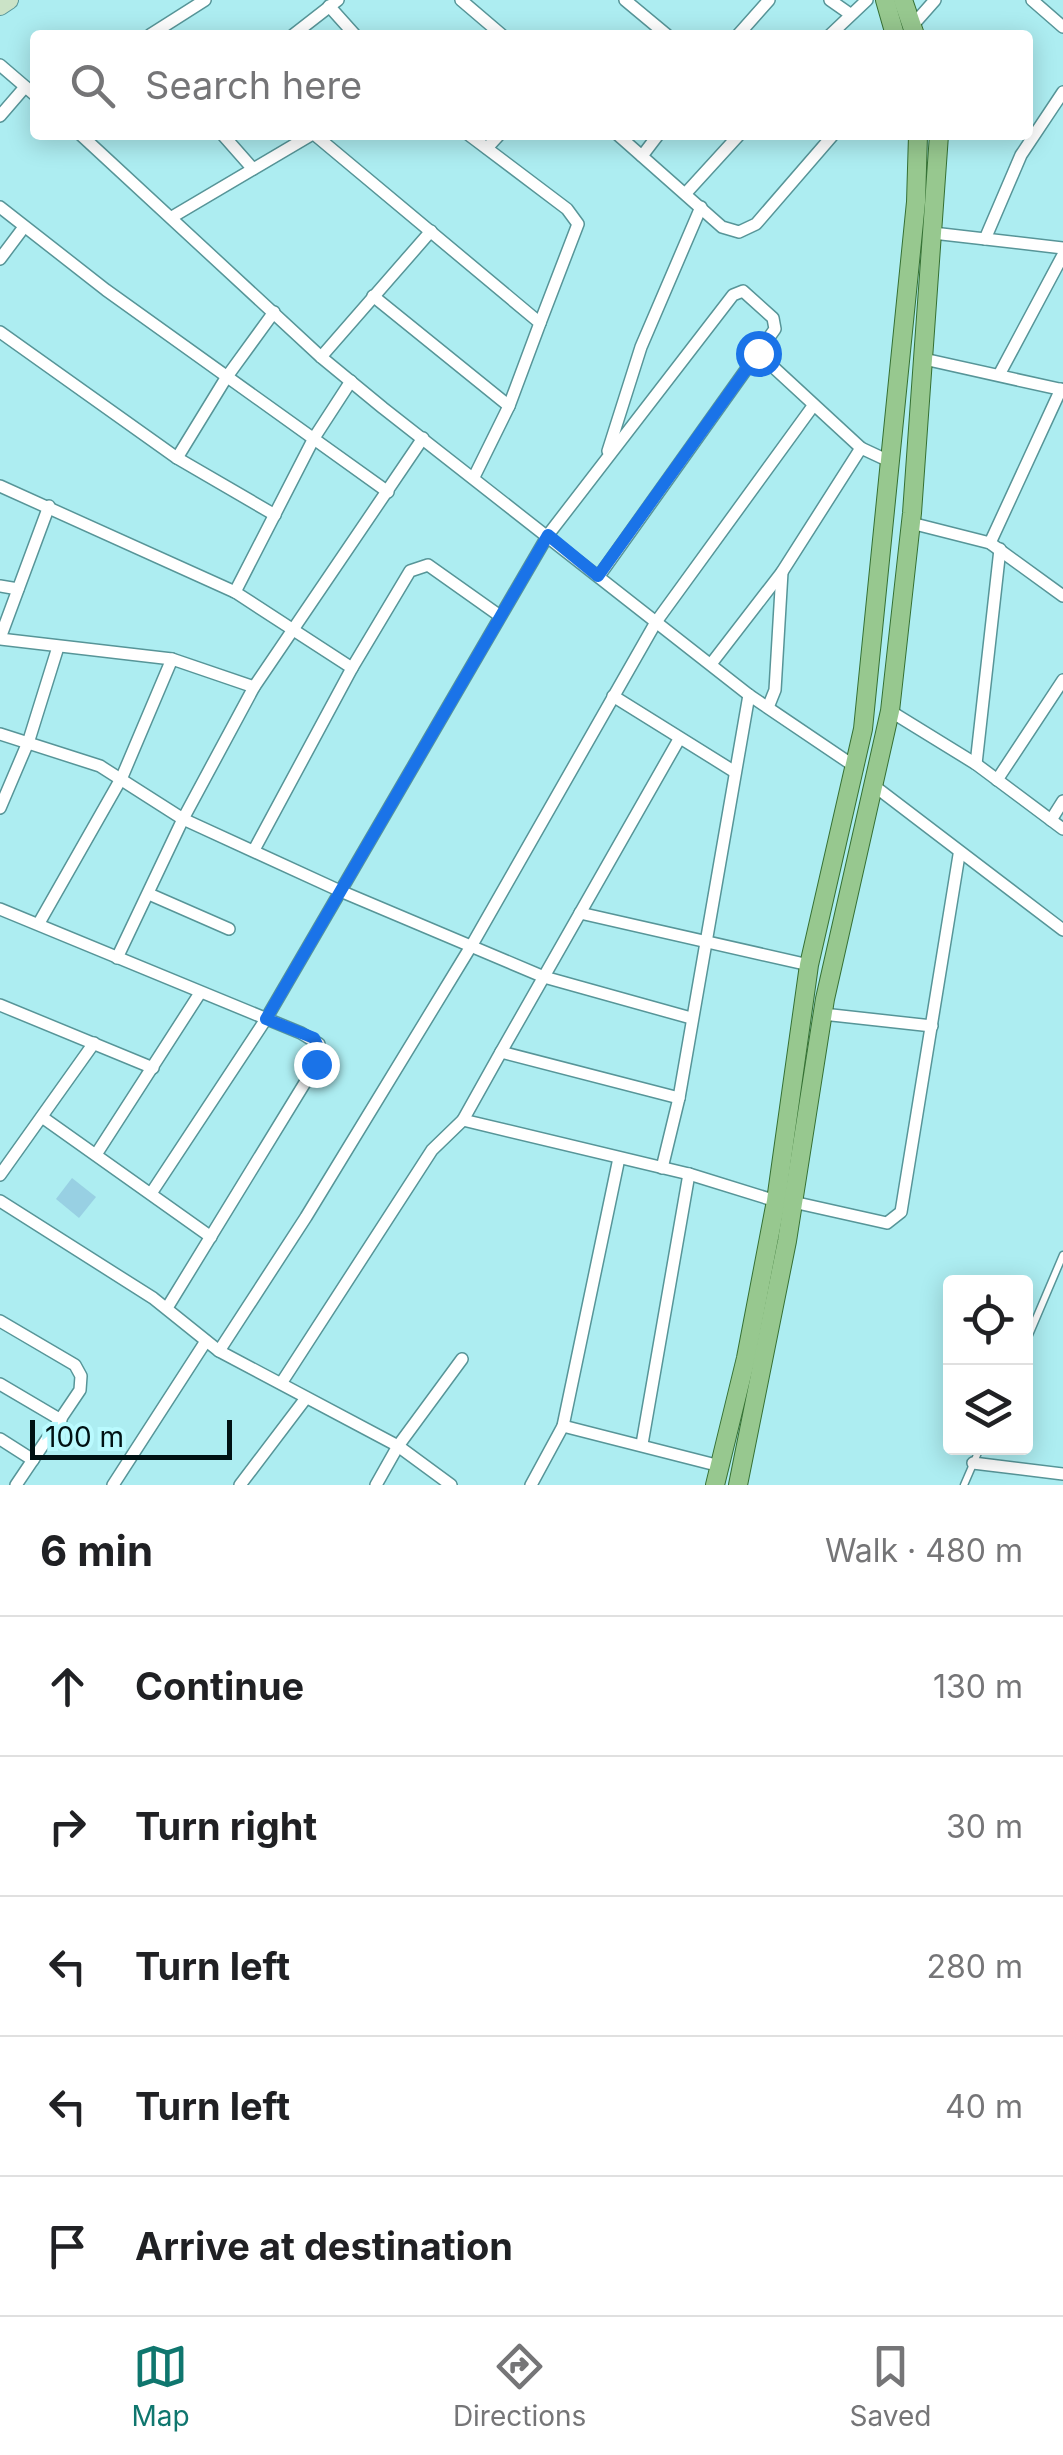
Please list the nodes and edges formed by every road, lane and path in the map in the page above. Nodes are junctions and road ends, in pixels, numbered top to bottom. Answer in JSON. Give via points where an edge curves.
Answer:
{"nodes":[{"id":1,"x":8,"y":0,"type":"edge"},
{"id":2,"x":205,"y":0,"type":"edge"},
{"id":3,"x":461,"y":0,"type":"edge"},
{"id":4,"x":625,"y":0,"type":"edge"},
{"id":5,"x":769,"y":0,"type":"edge"},
{"id":6,"x":830,"y":0,"type":"edge"},
{"id":7,"x":867,"y":0,"type":"edge"},
{"id":8,"x":884,"y":0,"type":"edge"},
{"id":9,"x":903,"y":0,"type":"edge"},
{"id":10,"x":935,"y":0,"type":"edge"},
{"id":11,"x":1032,"y":0,"type":"edge"},
{"id":12,"x":333,"y":3,"type":"edge"},
{"id":13,"x":0,"y":6,"type":"edge"},
{"id":14,"x":850,"y":14,"type":"junction"},
{"id":15,"x":1063,"y":27,"type":"edge"},
{"id":16,"x":158,"y":30,"type":"edge"},
{"id":17,"x":299,"y":30,"type":"edge"},
{"id":18,"x":352,"y":30,"type":"edge"},
{"id":19,"x":496,"y":30,"type":"edge"},
{"id":20,"x":661,"y":30,"type":"edge"},
{"id":21,"x":742,"y":30,"type":"edge"},
{"id":22,"x":835,"y":30,"type":"edge"},
{"id":23,"x":906,"y":30,"type":"edge"},
{"id":24,"x":907,"y":30,"type":"edge"},
{"id":25,"x":909,"y":30,"type":"edge"},
{"id":26,"x":0,"y":64,"type":"edge"},
{"id":27,"x":30,"y":91,"type":"edge"},
{"id":28,"x":1063,"y":92,"type":"edge"},
{"id":29,"x":0,"y":116,"type":"edge"},
{"id":30,"x":1033,"y":139,"type":"edge"},
{"id":31,"x":86,"y":140,"type":"edge"},
{"id":32,"x":227,"y":140,"type":"edge"},
{"id":33,"x":304,"y":140,"type":"edge"},
{"id":34,"x":319,"y":140,"type":"edge"},
{"id":35,"x":476,"y":140,"type":"edge"},
{"id":36,"x":494,"y":140,"type":"edge"},
{"id":37,"x":624,"y":140,"type":"edge"},
{"id":38,"x":654,"y":140,"type":"edge"},
{"id":39,"x":734,"y":140,"type":"edge"},
{"id":40,"x":829,"y":140,"type":"edge"},
{"id":41,"x":918,"y":140,"type":"edge"},
{"id":42,"x":938,"y":140,"type":"edge"},
{"id":43,"x":1032,"y":140,"type":"edge"},
{"id":44,"x":486,"y":148,"type":"junction"},
{"id":45,"x":642,"y":156,"type":"junction"},
{"id":46,"x":252,"y":169,"type":"junction"},
{"id":47,"x":686,"y":193,"type":"junction"},
{"id":48,"x":0,"y":207,"type":"edge"},
{"id":49,"x":701,"y":208,"type":"junction"},
{"id":50,"x":172,"y":218,"type":"junction"},
{"id":51,"x":24,"y":227,"type":"junction"},
{"id":52,"x":431,"y":231,"type":"junction"},
{"id":53,"x":933,"y":233,"type":"junction"},
{"id":54,"x":985,"y":239,"type":"junction"},
{"id":55,"x":1063,"y":252,"type":"edge"},
{"id":56,"x":0,"y":259,"type":"edge"},
{"id":57,"x":374,"y":296,"type":"junction"},
{"id":58,"x":274,"y":312,"type":"junction"},
{"id":59,"x":540,"y":323,"type":"junction"},
{"id":60,"x":0,"y":332,"type":"edge"},
{"id":61,"x":758,"y":353,"type":"junction"},
{"id":62,"x":322,"y":357,"type":"junction"},
{"id":63,"x":924,"y":359,"type":"junction"},
{"id":64,"x":1000,"y":373,"type":"junction"},
{"id":65,"x":226,"y":378,"type":"junction"},
{"id":66,"x":351,"y":381,"type":"junction"},
{"id":67,"x":1062,"y":389,"type":"edge"},
{"id":68,"x":508,"y":406,"type":"junction"},
{"id":69,"x":813,"y":406,"type":"junction"},
{"id":70,"x":314,"y":438,"type":"junction"},
{"id":71,"x":423,"y":438,"type":"junction"},
{"id":72,"x":862,"y":448,"type":"junction"},
{"id":73,"x":178,"y":458,"type":"junction"},
{"id":74,"x":605,"y":460,"type":"junction"},
{"id":75,"x":891,"y":462,"type":"junction"},
{"id":76,"x":474,"y":477,"type":"junction"},
{"id":77,"x":0,"y":486,"type":"edge"},
{"id":78,"x":388,"y":492,"type":"junction"},
{"id":79,"x":49,"y":506,"type":"junction"},
{"id":80,"x":275,"y":514,"type":"junction"},
{"id":81,"x":912,"y":523,"type":"junction"},
{"id":82,"x":548,"y":535,"type":"junction"},
{"id":83,"x":995,"y":546,"type":"junction"},
{"id":84,"x":782,"y":572,"type":"junction"},
{"id":85,"x":598,"y":576,"type":"junction"},
{"id":86,"x":0,"y":586,"type":"edge"},
{"id":87,"x":18,"y":589,"type":"junction"},
{"id":88,"x":235,"y":592,"type":"junction"},
{"id":89,"x":1063,"y":596,"type":"edge"},
{"id":90,"x":500,"y":616,"type":"junction"},
{"id":91,"x":656,"y":622,"type":"junction"},
{"id":92,"x":292,"y":630,"type":"junction"},
{"id":93,"x":0,"y":639,"type":"edge"},
{"id":94,"x":58,"y":647,"type":"junction"},
{"id":95,"x":172,"y":658,"type":"junction"},
{"id":96,"x":711,"y":664,"type":"junction"},
{"id":97,"x":352,"y":668,"type":"junction"},
{"id":98,"x":1063,"y":680,"type":"edge"},
{"id":99,"x":254,"y":687,"type":"junction"},
{"id":100,"x":749,"y":694,"type":"junction"},
{"id":101,"x":613,"y":696,"type":"junction"},
{"id":102,"x":769,"y":706,"type":"junction"},
{"id":103,"x":890,"y":710,"type":"junction"},
{"id":104,"x":0,"y":734,"type":"edge"},
{"id":105,"x":29,"y":740,"type":"junction"},
{"id":106,"x":678,"y":741,"type":"junction"},
{"id":107,"x":976,"y":764,"type":"junction"},
{"id":108,"x":857,"y":768,"type":"junction"},
{"id":109,"x":734,"y":772,"type":"junction"},
{"id":110,"x":122,"y":777,"type":"junction"},
{"id":111,"x":997,"y":780,"type":"junction"},
{"id":112,"x":873,"y":786,"type":"junction"},
{"id":113,"x":1063,"y":802,"type":"edge"},
{"id":114,"x":0,"y":805,"type":"edge"},
{"id":115,"x":183,"y":819,"type":"junction"},
{"id":116,"x":1051,"y":820,"type":"junction"},
{"id":117,"x":1063,"y":829,"type":"edge"},
{"id":118,"x":254,"y":850,"type":"junction"},
{"id":119,"x":959,"y":855,"type":"junction"},
{"id":120,"x":338,"y":890,"type":"junction"},
{"id":121,"x":150,"y":894,"type":"junction"},
{"id":122,"x":0,"y":910,"type":"edge"},
{"id":123,"x":580,"y":913,"type":"junction"},
{"id":124,"x":39,"y":924,"type":"junction"},
{"id":125,"x":229,"y":929,"type":"dead end"},
{"id":126,"x":1063,"y":930,"type":"edge"},
{"id":127,"x":473,"y":943,"type":"junction"},
{"id":128,"x":702,"y":944,"type":"junction"},
{"id":129,"x":117,"y":958,"type":"junction"},
{"id":130,"x":809,"y":965,"type":"junction"},
{"id":131,"x":544,"y":976,"type":"junction"},
{"id":132,"x":200,"y":993,"type":"junction"},
{"id":133,"x":0,"y":1005,"type":"edge"},
{"id":134,"x":823,"y":1014,"type":"junction"},
{"id":135,"x":691,"y":1018,"type":"junction"},
{"id":136,"x":266,"y":1019,"type":"junction"},
{"id":137,"x":932,"y":1026,"type":"junction"},
{"id":138,"x":94,"y":1043,"type":"junction"},
{"id":139,"x":501,"y":1052,"type":"junction"},
{"id":140,"x":153,"y":1068,"type":"junction"},
{"id":141,"x":679,"y":1098,"type":"junction"},
{"id":142,"x":42,"y":1116,"type":"junction"},
{"id":143,"x":463,"y":1120,"type":"junction"},
{"id":144,"x":97,"y":1154,"type":"junction"},
{"id":145,"x":619,"y":1158,"type":"junction"},
{"id":146,"x":662,"y":1168,"type":"junction"},
{"id":147,"x":689,"y":1174,"type":"junction"},
{"id":148,"x":0,"y":1175,"type":"edge"},
{"id":149,"x":152,"y":1192,"type":"junction"},
{"id":150,"x":0,"y":1201,"type":"edge"},
{"id":151,"x":785,"y":1202,"type":"junction"},
{"id":152,"x":211,"y":1237,"type":"junction"},
{"id":153,"x":1063,"y":1255,"type":"edge"},
{"id":154,"x":167,"y":1308,"type":"junction"},
{"id":155,"x":0,"y":1321,"type":"edge"},
{"id":156,"x":1033,"y":1326,"type":"edge"},
{"id":157,"x":206,"y":1341,"type":"junction"},
{"id":158,"x":218,"y":1351,"type":"junction"},
{"id":159,"x":462,"y":1359,"type":"dead end"},
{"id":160,"x":282,"y":1382,"type":"junction"},
{"id":161,"x":0,"y":1384,"type":"edge"},
{"id":162,"x":306,"y":1398,"type":"junction"},
{"id":163,"x":61,"y":1420,"type":"junction"},
{"id":164,"x":563,"y":1426,"type":"junction"},
{"id":165,"x":0,"y":1439,"type":"edge"},
{"id":166,"x":642,"y":1444,"type":"junction"},
{"id":167,"x":398,"y":1446,"type":"junction"},
{"id":168,"x":977,"y":1455,"type":"edge"},
{"id":169,"x":33,"y":1460,"type":"junction"},
{"id":170,"x":973,"y":1463,"type":"junction"},
{"id":171,"x":720,"y":1466,"type":"junction"},
{"id":172,"x":1063,"y":1474,"type":"edge"},
{"id":173,"x":16,"y":1485,"type":"edge"},
{"id":174,"x":113,"y":1485,"type":"edge"},
{"id":175,"x":240,"y":1485,"type":"edge"},
{"id":176,"x":376,"y":1485,"type":"edge"},
{"id":177,"x":451,"y":1485,"type":"edge"},
{"id":178,"x":531,"y":1485,"type":"edge"},
{"id":179,"x":715,"y":1485,"type":"edge"},
{"id":180,"x":738,"y":1485,"type":"edge"},
{"id":181,"x":964,"y":1485,"type":"edge"}],
"edges":[{"from":1,"to":13,"type":"street"},
{"from":2,"to":16,"type":"street"},
{"from":3,"to":19,"type":"street"},
{"from":4,"to":20,"type":"street"},
{"from":5,"to":21,"type":"street"},
{"from":6,"to":14,"type":"street"},
{"from":7,"to":14,"type":"street"},
{"from":8,"to":23,"type":"main road"},
{"from":9,"to":24,"type":"main road"},
{"from":10,"to":25,"type":"street"},
{"from":11,"to":15,"type":"street"},
{"from":12,"to":17,"type":"street"},
{"from":12,"to":18,"type":"street"},
{"from":14,"to":22,"type":"street"},
{"from":26,"to":27,"type":"street"},
{"from":27,"to":29,"type":"street"},
{"from":28,"to":30,"type":"street"},
{"from":31,"to":50,"type":"street"},
{"from":32,"to":46,"type":"street"},
{"from":33,"to":46,"type":"street"},
{"from":34,"to":52,"type":"street"},
{"from":35,"to":44,"type":"street"},
{"from":36,"to":44,"type":"street"},
{"from":37,"to":45,"type":"street"},
{"from":38,"to":45,"type":"street"},
{"from":39,"to":47,"type":"street"},
{"from":40,"to":49,"type":"street","via":[[756,224],[739,232],[722,228]]},
{"from":41,"to":75,"type":"main road"},
{"from":42,"to":53,"type":"main road"},
{"from":43,"to":54,"type":"street"},
{"from":44,"to":59,"type":"street","via":[[567,208],[578,224]]},
{"from":45,"to":47,"type":"street"},
{"from":46,"to":50,"type":"street"},
{"from":47,"to":49,"type":"street"},
{"from":48,"to":51,"type":"street"},
{"from":49,"to":74,"type":"street","via":[[640,347]]},
{"from":50,"to":58,"type":"street"},
{"from":51,"to":56,"type":"street"},
{"from":51,"to":65,"type":"street"},
{"from":52,"to":57,"type":"street"},
{"from":52,"to":59,"type":"street"},
{"from":53,"to":54,"type":"street"},
{"from":53,"to":63,"type":"main road"},
{"from":54,"to":55,"type":"street"},
{"from":55,"to":64,"type":"street"},
{"from":57,"to":62,"type":"street"},
{"from":57,"to":68,"type":"street"},
{"from":58,"to":62,"type":"street"},
{"from":58,"to":65,"type":"street"},
{"from":59,"to":68,"type":"street"},
{"from":60,"to":73,"type":"street"},
{"from":61,"to":69,"type":"street"},
{"from":61,"to":74,"type":"street","via":[[776,324],[738,291]]},
{"from":61,"to":85,"type":"street"},
{"from":62,"to":66,"type":"street"},
{"from":63,"to":64,"type":"street"},
{"from":63,"to":81,"type":"main road"},
{"from":64,"to":67,"type":"street"},
{"from":65,"to":70,"type":"street"},
{"from":65,"to":73,"type":"street"},
{"from":66,"to":70,"type":"street"},
{"from":66,"to":71,"type":"street"},
{"from":67,"to":83,"type":"street"},
{"from":68,"to":76,"type":"street"},
{"from":69,"to":72,"type":"street"},
{"from":69,"to":91,"type":"street"},
{"from":70,"to":78,"type":"street"},
{"from":70,"to":80,"type":"street"},
{"from":71,"to":76,"type":"street"},
{"from":71,"to":78,"type":"street"},
{"from":72,"to":75,"type":"street"},
{"from":72,"to":84,"type":"street"},
{"from":73,"to":80,"type":"street"},
{"from":74,"to":82,"type":"street"},
{"from":75,"to":108,"type":"main road"},
{"from":76,"to":82,"type":"street"},
{"from":77,"to":79,"type":"street"},
{"from":78,"to":92,"type":"street"},
{"from":79,"to":87,"type":"street"},
{"from":79,"to":88,"type":"street"},
{"from":80,"to":88,"type":"street"},
{"from":81,"to":83,"type":"street"},
{"from":81,"to":103,"type":"main road"},
{"from":82,"to":85,"type":"street"},
{"from":82,"to":90,"type":"street"},
{"from":83,"to":89,"type":"street"},
{"from":83,"to":107,"type":"street"},
{"from":84,"to":96,"type":"street"},
{"from":84,"to":102,"type":"street"},
{"from":85,"to":91,"type":"street"},
{"from":86,"to":87,"type":"street"},
{"from":87,"to":93,"type":"street"},
{"from":88,"to":92,"type":"street"},
{"from":90,"to":97,"type":"street","via":[[436,569],[420,565],[396,589]]},
{"from":90,"to":120,"type":"street"},
{"from":91,"to":96,"type":"street"},
{"from":91,"to":101,"type":"street"},
{"from":92,"to":97,"type":"street"},
{"from":92,"to":99,"type":"street"},
{"from":93,"to":94,"type":"street"},
{"from":94,"to":95,"type":"street"},
{"from":94,"to":105,"type":"street"},
{"from":95,"to":99,"type":"street"},
{"from":95,"to":110,"type":"street"},
{"from":96,"to":100,"type":"street"},
{"from":97,"to":118,"type":"street"},
{"from":98,"to":111,"type":"street"},
{"from":99,"to":115,"type":"street"},
{"from":100,"to":102,"type":"street"},
{"from":100,"to":109,"type":"street"},
{"from":101,"to":106,"type":"street"},
{"from":101,"to":127,"type":"street"},
{"from":102,"to":108,"type":"street"},
{"from":103,"to":107,"type":"street"},
{"from":103,"to":112,"type":"main road"},
{"from":104,"to":105,"type":"street"},
{"from":105,"to":110,"type":"street"},
{"from":105,"to":114,"type":"street"},
{"from":106,"to":109,"type":"street"},
{"from":106,"to":123,"type":"street"},
{"from":107,"to":111,"type":"street"},
{"from":108,"to":130,"type":"main road"},
{"from":109,"to":128,"type":"street"},
{"from":110,"to":115,"type":"street"},
{"from":110,"to":124,"type":"street"},
{"from":111,"to":116,"type":"street"},
{"from":112,"to":119,"type":"street"},
{"from":112,"to":134,"type":"main road"},
{"from":113,"to":116,"type":"street"},
{"from":115,"to":118,"type":"street"},
{"from":115,"to":121,"type":"street"},
{"from":116,"to":117,"type":"street"},
{"from":118,"to":120,"type":"street"},
{"from":119,"to":126,"type":"street"},
{"from":119,"to":137,"type":"street"},
{"from":120,"to":127,"type":"street"},
{"from":120,"to":136,"type":"street"},
{"from":121,"to":125,"type":"street"},
{"from":121,"to":129,"type":"street"},
{"from":122,"to":124,"type":"street"},
{"from":123,"to":128,"type":"street"},
{"from":123,"to":131,"type":"street"},
{"from":124,"to":129,"type":"street"},
{"from":127,"to":131,"type":"street"},
{"from":127,"to":158,"type":"street"},
{"from":128,"to":130,"type":"street"},
{"from":128,"to":135,"type":"street"},
{"from":129,"to":132,"type":"street"},
{"from":130,"to":151,"type":"main road"},
{"from":131,"to":135,"type":"street"},
{"from":131,"to":139,"type":"street"},
{"from":132,"to":136,"type":"street"},
{"from":132,"to":140,"type":"street"},
{"from":133,"to":138,"type":"street"},
{"from":134,"to":137,"type":"street"},
{"from":134,"to":151,"type":"main road"},
{"from":135,"to":141,"type":"street"},
{"from":136,"to":149,"type":"street"},
{"from":136,"to":152,"type":"street","via":[[314,1038],[321,1054]]},
{"from":137,"to":151,"type":"street","via":[[896,1220]]},
{"from":138,"to":140,"type":"street"},
{"from":138,"to":142,"type":"street"},
{"from":139,"to":141,"type":"street"},
{"from":139,"to":143,"type":"street"},
{"from":140,"to":144,"type":"street"},
{"from":141,"to":146,"type":"street"},
{"from":142,"to":144,"type":"street"},
{"from":142,"to":148,"type":"street"},
{"from":143,"to":145,"type":"street"},
{"from":143,"to":160,"type":"street","via":[[432,1150]]},
{"from":144,"to":149,"type":"street"},
{"from":145,"to":146,"type":"street"},
{"from":145,"to":164,"type":"street"},
{"from":146,"to":147,"type":"street"},
{"from":147,"to":151,"type":"street"},
{"from":147,"to":166,"type":"street"},
{"from":149,"to":152,"type":"street"},
{"from":150,"to":154,"type":"street"},
{"from":151,"to":171,"type":"main road"},
{"from":151,"to":180,"type":"main road"},
{"from":152,"to":154,"type":"street"},
{"from":153,"to":156,"type":"lane"},
{"from":154,"to":157,"type":"street"},
{"from":155,"to":163,"type":"street","via":[[75,1365],[80,1390]]},
{"from":157,"to":158,"type":"street"},
{"from":157,"to":174,"type":"street"},
{"from":158,"to":160,"type":"street"},
{"from":159,"to":167,"type":"street"},
{"from":160,"to":162,"type":"street"},
{"from":161,"to":163,"type":"street"},
{"from":162,"to":167,"type":"street"},
{"from":162,"to":175,"type":"street"},
{"from":163,"to":169,"type":"street"},
{"from":164,"to":166,"type":"street"},
{"from":164,"to":178,"type":"street"},
{"from":165,"to":169,"type":"street"},
{"from":166,"to":171,"type":"street"},
{"from":167,"to":176,"type":"street"},
{"from":167,"to":177,"type":"street"},
{"from":168,"to":170,"type":"lane"},
{"from":169,"to":173,"type":"street"},
{"from":170,"to":172,"type":"street"},
{"from":170,"to":181,"type":"lane"},
{"from":171,"to":179,"type":"main road"}]}
